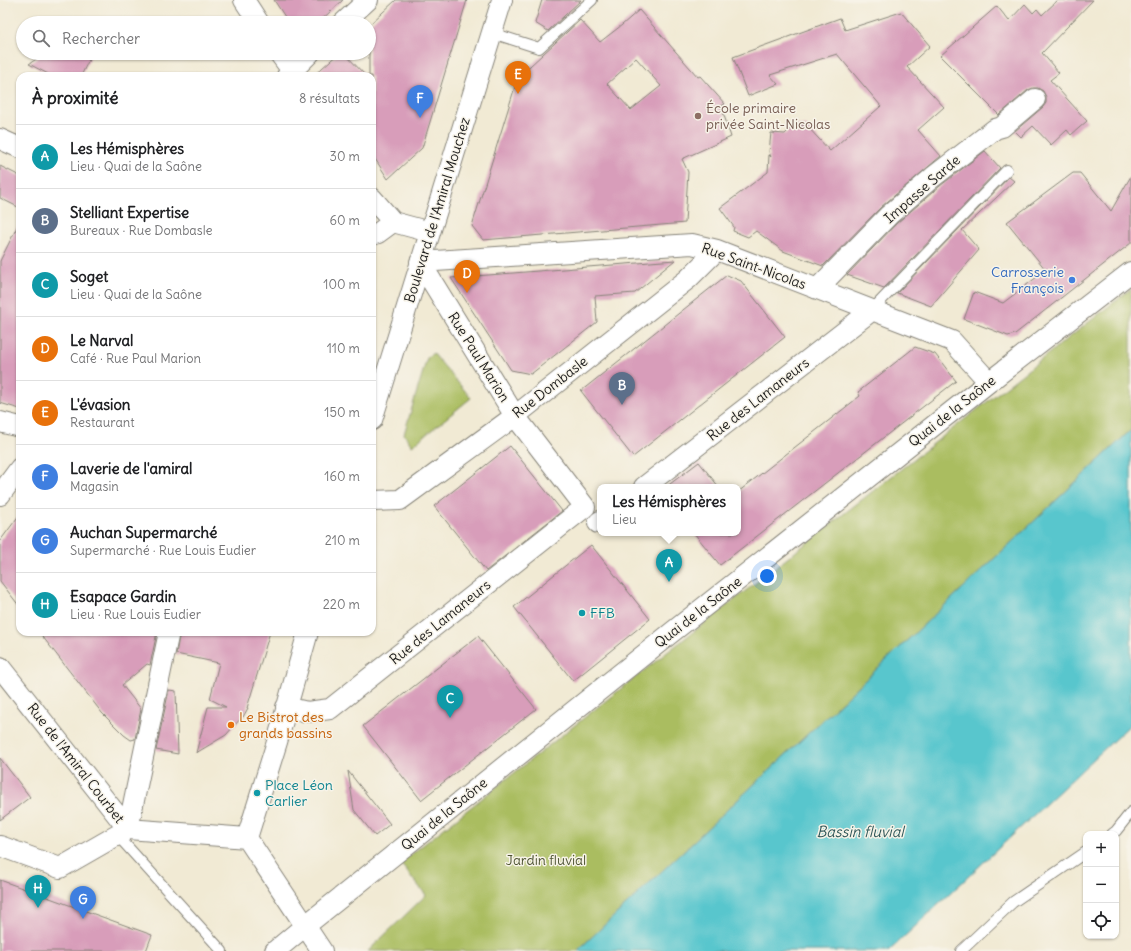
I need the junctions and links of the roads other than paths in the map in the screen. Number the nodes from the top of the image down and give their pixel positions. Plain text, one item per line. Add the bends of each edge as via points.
1 (244, 0) edge
2 (368, 0) edge
3 (502, 0) edge
4 (592, 0) edge
5 (254, 16) edge
6 (351, 16) edge
7 (492, 33) junction
8 (283, 60) edge
9 (304, 60) edge
10 (291, 72) edge
11 (294, 72) edge
12 (1035, 100) dead end
13 (0, 139) edge
14 (16, 146) edge
15 (1007, 170) dead end
16 (376, 204) edge
17 (393, 222) junction
18 (430, 232) junction
19 (376, 234) edge
20 (717, 250) junction
21 (420, 262) junction
22 (1131, 272) edge
23 (817, 289) junction
24 (871, 311) junction
25 (989, 382) junction
26 (376, 407) edge
27 (515, 416) junction
28 (0, 422) edge
29 (16, 426) edge
30 (16, 473) edge
31 (648, 484) edge
32 (0, 495) edge
33 (376, 501) edge
34 (585, 507) joint
35 (168, 636) edge
36 (307, 636) edge
37 (0, 667) edge
38 (286, 706) junction
39 (1131, 812) edge
40 (1116, 831) edge
41 (122, 832) junction
42 (247, 838) junction
43 (0, 846) edge
44 (1083, 854) edge
45 (305, 926) junction
46 (222, 951) edge
47 (275, 951) edge
48 (322, 951) edge
49 (961, 951) edge

1 - 5 street
2 - 6 street
3 - 7 street, Boulevard de l'Amiral Mouchez
4 - 7 lane via 539,48
7 - 18 street, Boulevard de l'Amiral Mouchez
8 - 10 street
9 - 11 street
12 - 23 street, Impasse Sarde via 933,177
13 - 14 street
15 - 24 lane
16 - 17 street
17 - 18 street
17 - 19 street
18 - 21 street, Boulevard de l'Amiral Mouchez
20 - 21 street, Rue Saint-Nicolas via 692,244
20 - 23 street, Rue Saint-Nicolas
20 - 27 street, Rue Dombasle via 688,279
21 - 26 street, Boulevard de l'Amiral Mouchez
21 - 27 street, Rue Paul Marion
22 - 25 street, Quai de la Saône
23 - 24 street, Rue Saint-Nicolas
24 - 25 street, Rue Saint-Nicolas via 952,341
24 - 31 street, Rue des Lamaneurs
25 - 45 street, Quai de la Saône via 670,633
27 - 33 street, Rue Dombasle via 400,500
27 - 34 street, Rue Paul Marion
28 - 29 street
30 - 32 street
34 - 38 street, Rue des Lamaneurs via 330,709 307,712
35 - 41 street
36 - 38 street
37 - 41 street, Rue de l'Amiral Courbet
38 - 42 street
39 - 40 lane
41 - 42 street, Rue de l'Amiral Courbet
41 - 43 street via 60,868
41 - 46 lane
42 - 45 street
44 - 49 lane via 1014,902
45 - 47 street, Quai de la Saône
45 - 48 street

